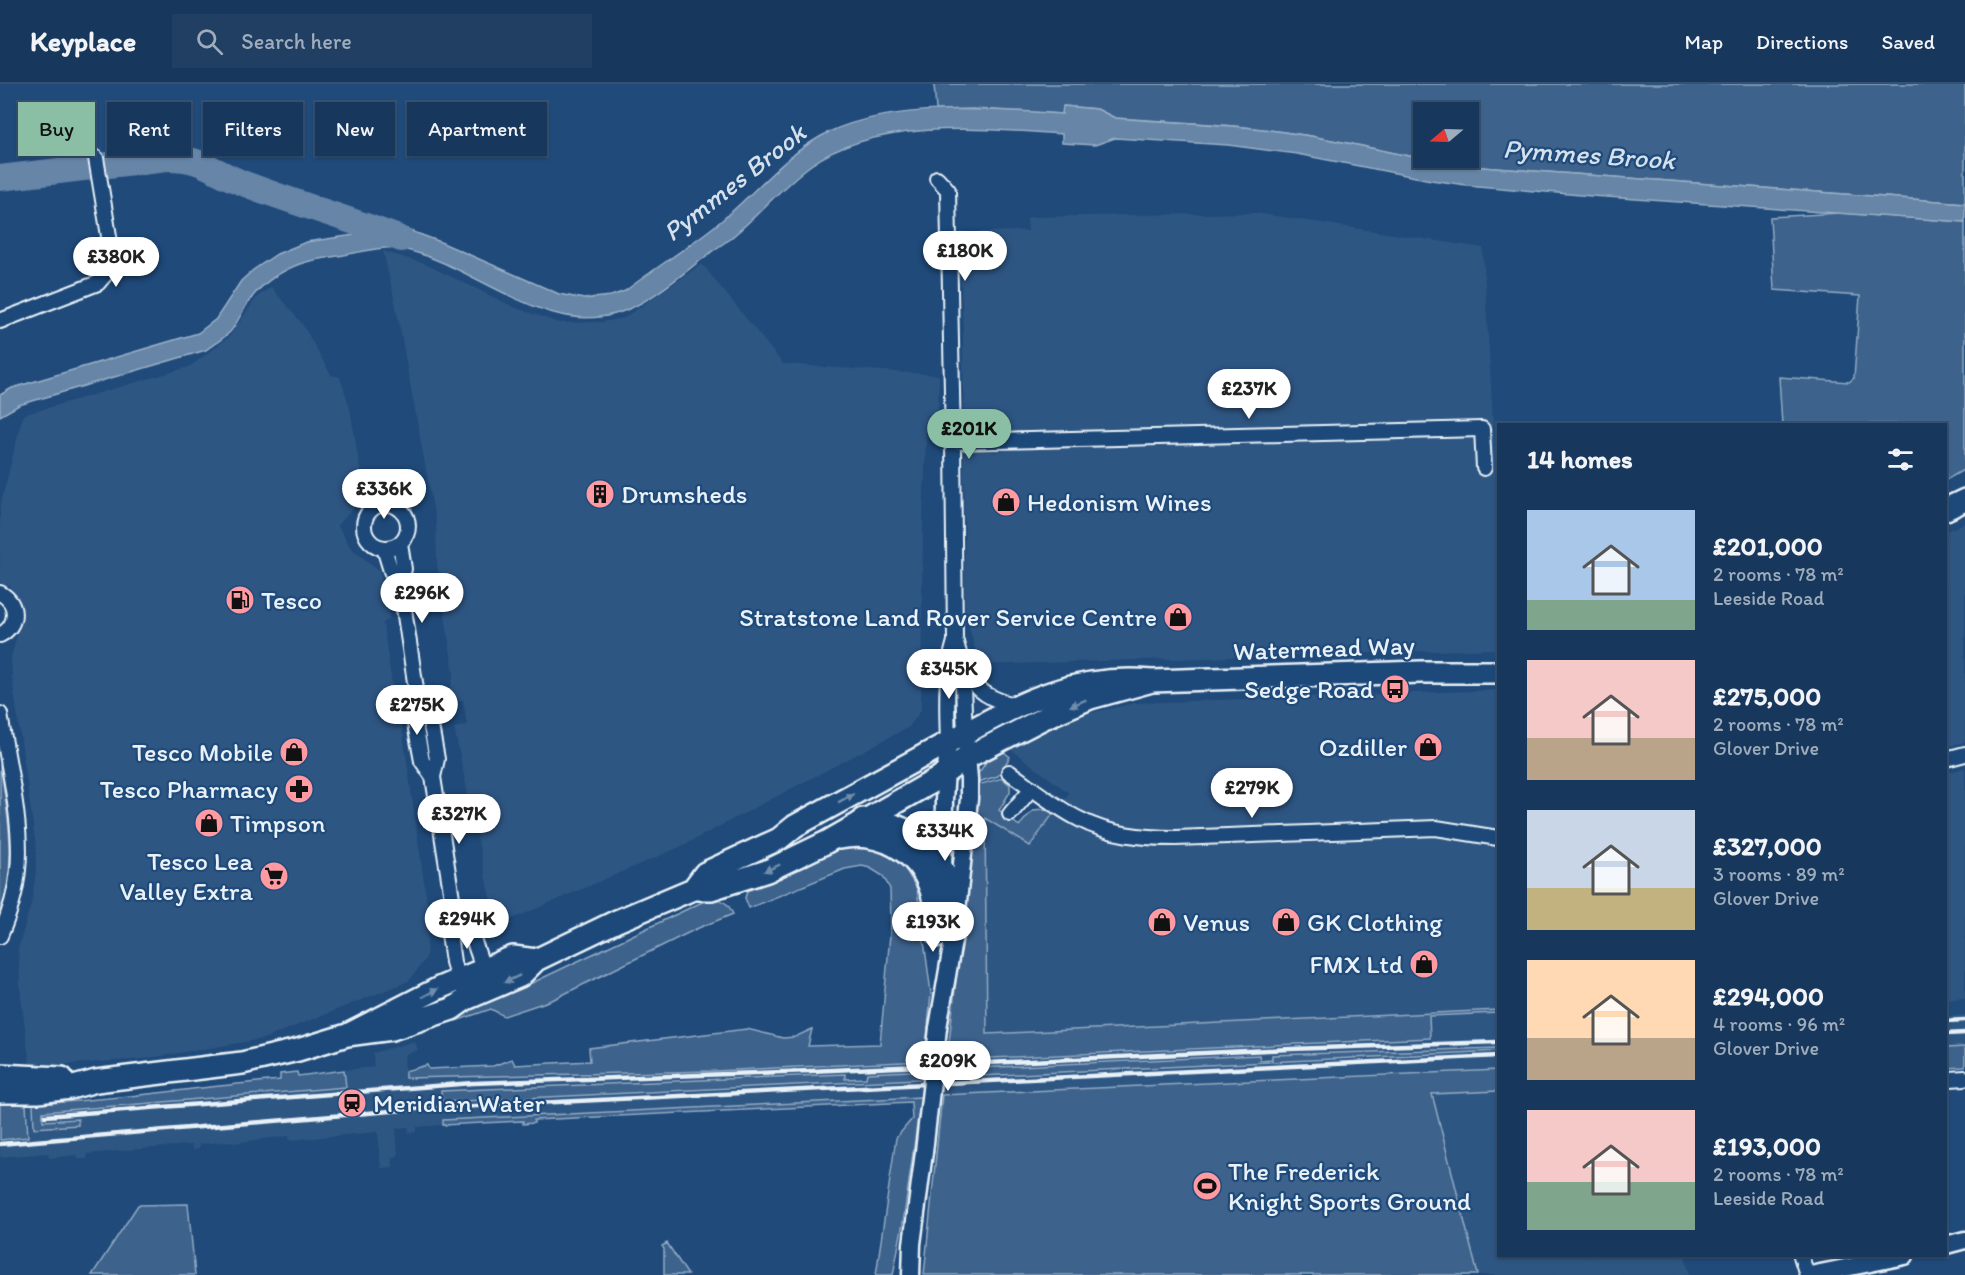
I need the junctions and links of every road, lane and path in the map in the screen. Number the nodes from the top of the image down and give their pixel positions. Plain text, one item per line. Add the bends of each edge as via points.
1 (96, 159) dead end
2 (937, 178) dead end
3 (0, 321) edge
4 (953, 442) junction
5 (1484, 468) dead end
6 (1965, 500) edge
7 (1947, 509) edge
8 (400, 543) junction
9 (384, 548) junction
10 (400, 582) junction
11 (0, 593) edge
12 (0, 635) edge
13 (955, 639) junction
14 (962, 664) junction
15 (1497, 672) edge
16 (1152, 681) junction
17 (1018, 705) junction
18 (0, 714) edge
19 (963, 734) junction
20 (1965, 754) edge
21 (966, 758) junction
22 (1947, 759) edge
23 (1009, 772) dead end
24 (946, 773) junction
25 (1032, 788) junction
26 (1010, 814) dead end
27 (869, 819) junction
28 (1497, 838) edge
29 (778, 839) junction
30 (825, 843) junction
31 (944, 870) junction
32 (693, 889) junction
33 (455, 917) junction
34 (947, 933) junction
35 (0, 936) edge
36 (536, 960) junction
37 (484, 968) junction
38 (469, 990) junction
39 (0, 1075) edge
40 (1965, 1078) edge
41 (1950, 1079) dead end
42 (96, 1081) junction
43 (0, 1092) edge
44 (1965, 1240) edge
45 (1947, 1245) edge
46 (1802, 1257) edge
47 (1900, 1257) edge
48 (911, 1275) edge
49 (1808, 1275) edge

1 - 3 street via 113,260 110,270 98,283
2 - 4 street via 948,190
4 - 5 street via 1482,429
4 - 13 street
6 - 7 main road
8 - 9 street
8 - 9 street via 407,532 407,519 399,508 380,504 368,511 363,525 369,540
8 - 10 street via 405,569
9 - 10 street via 391,572
10 - 33 street via 417,693 413,713 422,761 433,777
11 - 12 street via 9,599 14,612 11,626
13 - 14 street
13 - 19 street via 947,686
14 - 17 street via 985,695
14 - 19 street
15 - 16 main road, Watermead Way
16 - 17 main road, Watermead Way via 1079,684
16 -> 21 main road, Watermead Way via 1068,707
17 - 19 main road, Watermead Way
18 - 35 street via 17,825 19,868 11,908
19 - 21 main road
19 - 21 main road
19 - 24 street
29 -> 19 main road, Watermead Way
20 - 22 street
21 - 24 main road, Watermead Way
21 - 31 street via 958,779
21 - 34 street via 970,789
23 - 25 street
24 - 27 main road, Watermead Way
24 - 31 street
25 - 26 street
25 - 28 street via 1080,820 1120,834 1149,838 1436,828
27 - 29 main road via 838,821
27 - 30 main road, Watermead Way
27 - 31 main road via 909,833 929,849
29 - 32 main road via 705,873
30 -> 32 main road via 731,884
30 - 34 main road via 864,836 891,843 908,855 931,889
31 - 34 main road via 954,899
32 - 36 main road
33 - 37 street via 469,927
33 - 38 street via 449,934
34 - 48 street, bridge
36 - 37 main road via 513,957
36 -> 38 main road via 520,976
37 - 38 main road
38 - 42 main road via 439,988 347,1035 298,1050 242,1062
39 - 42 main road
40 - 41 street
42 - 43 main road via 38,1092
44 - 45 street
46 - 49 street
47 - 49 street

